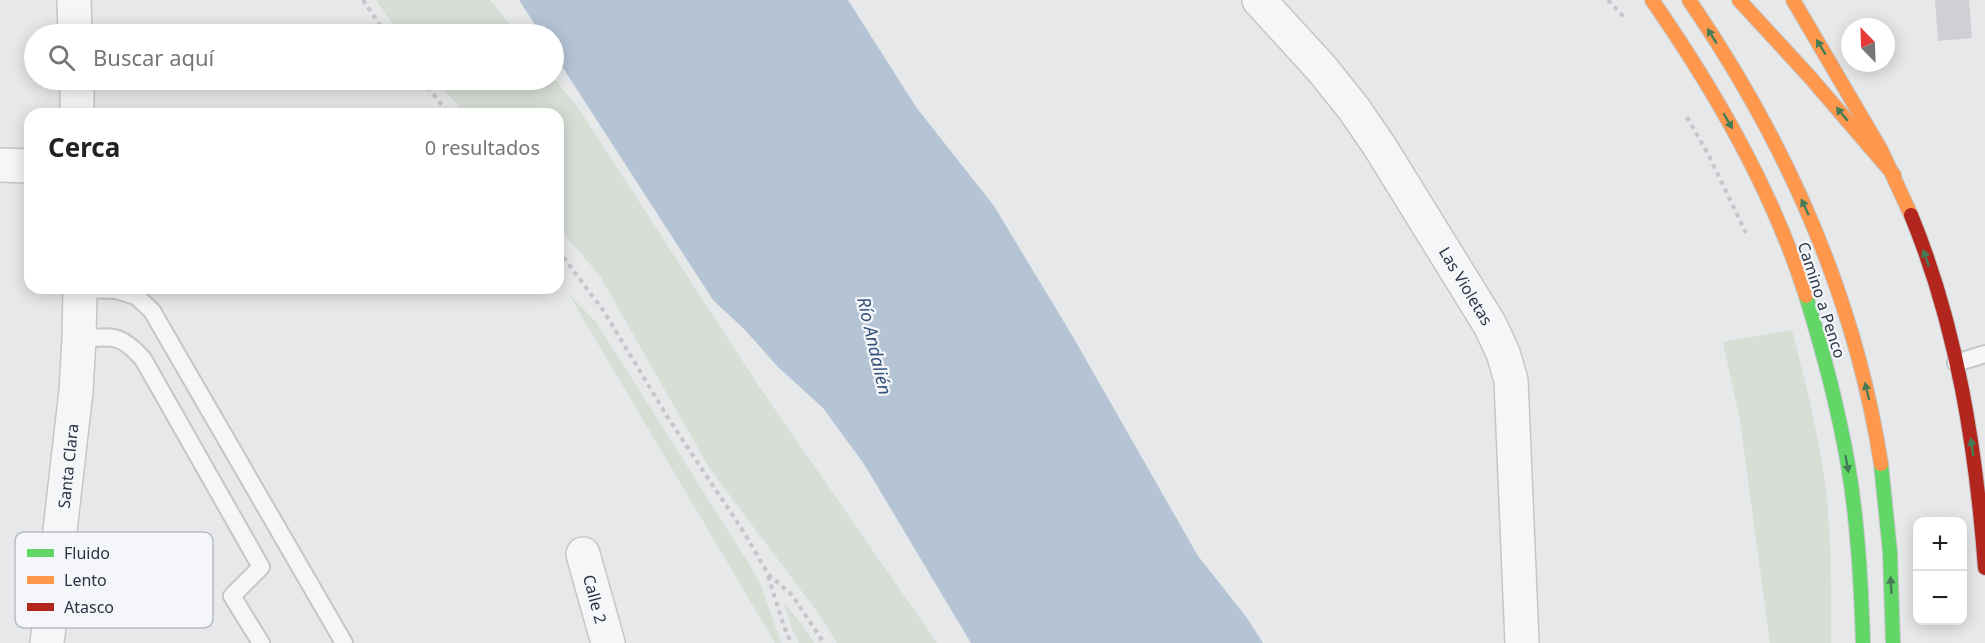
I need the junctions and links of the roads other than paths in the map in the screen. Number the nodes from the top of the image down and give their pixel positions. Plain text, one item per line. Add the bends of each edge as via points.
1 (74, 0) edge
2 (1259, 0) edge
3 (1652, 0) edge
4 (1689, 0) edge
5 (1739, 0) edge
6 (1793, 0) edge
7 (75, 24) edge
8 (77, 90) edge
9 (77, 108) edge
10 (0, 165) edge
11 (24, 166) edge
12 (1894, 175) junction
13 (80, 294) edge
14 (129, 294) edge
15 (80, 339) junction
16 (1985, 354) edge
17 (1956, 363) junction
18 (61, 532) edge
19 (583, 554) dead end
20 (1985, 568) edge
21 (49, 628) edge
22 (1523, 638) edge
23 (47, 643) edge
24 (261, 643) edge
25 (344, 643) edge
26 (608, 643) edge
27 (1863, 643) edge
28 (1893, 643) edge

1 - 7 street
2 - 22 street, Las Violetas via 1322,69 1374,138 1503,352 1511,380
3 -> 27 main road, Camino a Penco via 1700,73 1748,158 1809,305 1827,367 1852,492
28 -> 4 main road, Camino a Penco via 1881,461 1870,401 1837,285 1790,174 1729,62
12 -> 5 main road
12 -> 6 main road
8 - 9 street
10 - 11 street
17 -> 12 main road via 1927,259
13 - 15 street, Santa Clara
14 - 25 lane via 152,311
15 - 18 street, Santa Clara
15 - 24 lane via 116,337 130,344 143,358 261,567 232,596
16 - 17 lane
20 -> 17 main road via 1972,443
19 - 26 street, Calle 2
21 - 23 street, Santa Clara

